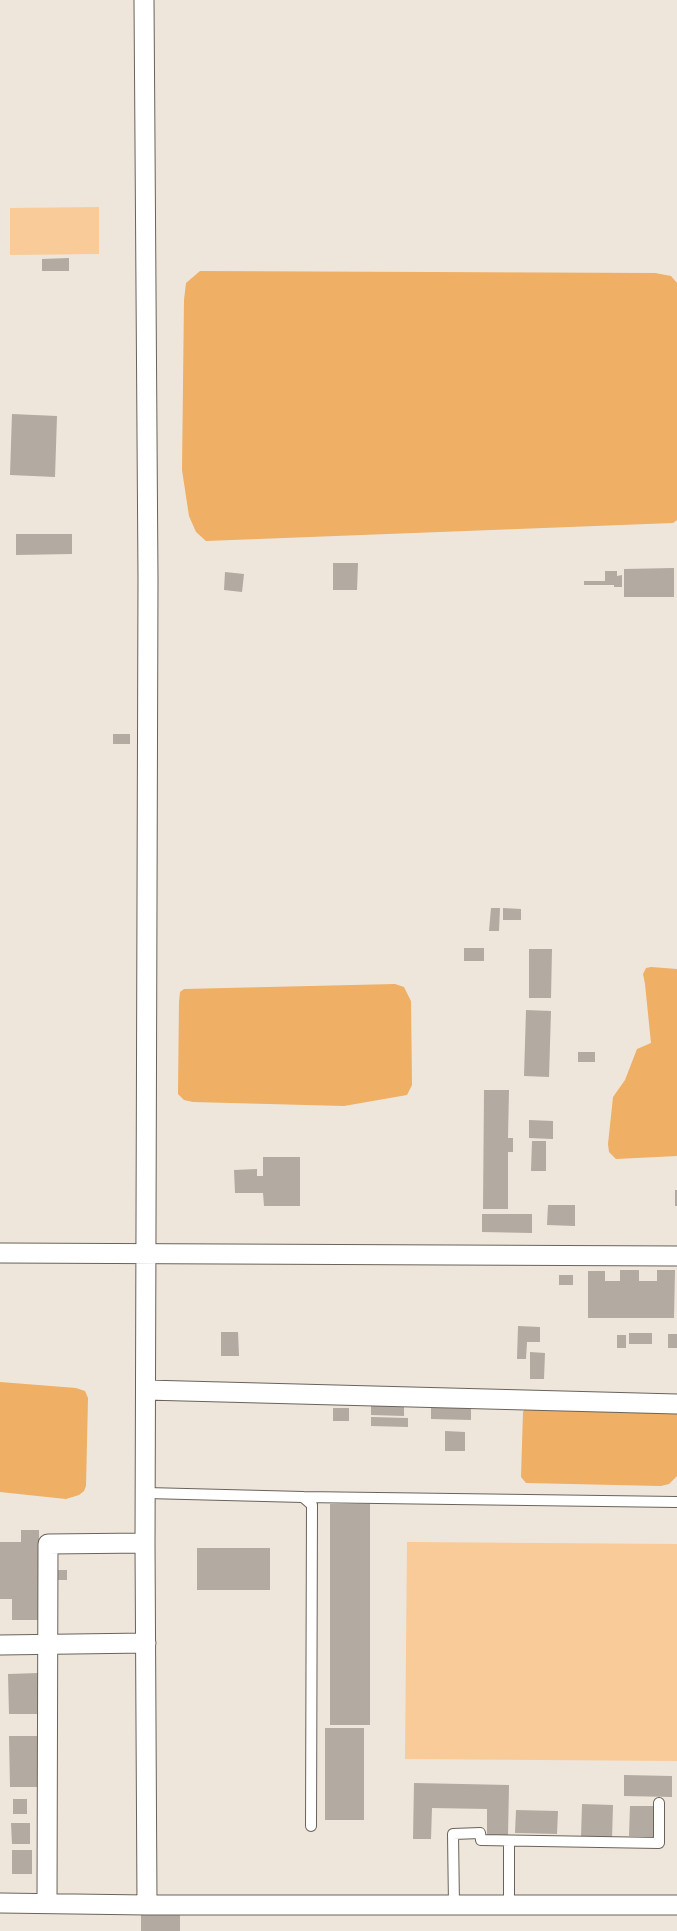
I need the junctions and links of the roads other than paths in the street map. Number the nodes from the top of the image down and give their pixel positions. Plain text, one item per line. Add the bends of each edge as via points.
1 (144, 0) edge
2 (0, 1253) edge
3 (146, 1254) junction
4 (677, 1256) edge
5 (146, 1390) junction
6 (677, 1404) edge
7 (147, 1493) junction
8 (302, 1497) junction
9 (677, 1502) edge
10 (145, 1543) junction
11 (146, 1643) junction
12 (48, 1644) junction
13 (0, 1645) edge
14 (660, 1803) dead end
15 (311, 1826) dead end
16 (509, 1841) junction
17 (0, 1903) edge
18 (47, 1903) junction
19 (147, 1905) junction
20 (454, 1905) junction
21 (509, 1905) junction
22 (677, 1905) edge

1 - 3 street via 148,570
2 - 3 street
3 - 4 street
3 - 5 street
5 - 6 street
5 - 7 street
7 - 8 lane
7 - 10 street
8 - 9 lane
8 - 15 lane via 312,1505 313,1512
10 - 11 street
10 - 12 street via 48,1544
11 - 12 street
11 - 19 street
12 - 13 street
12 - 18 street
14 - 16 lane via 659,1843
16 - 20 lane via 481,1840 480,1833 453,1834
16 - 21 lane
17 - 18 street
18 - 19 street
19 - 20 street
20 - 21 street
21 - 22 street

